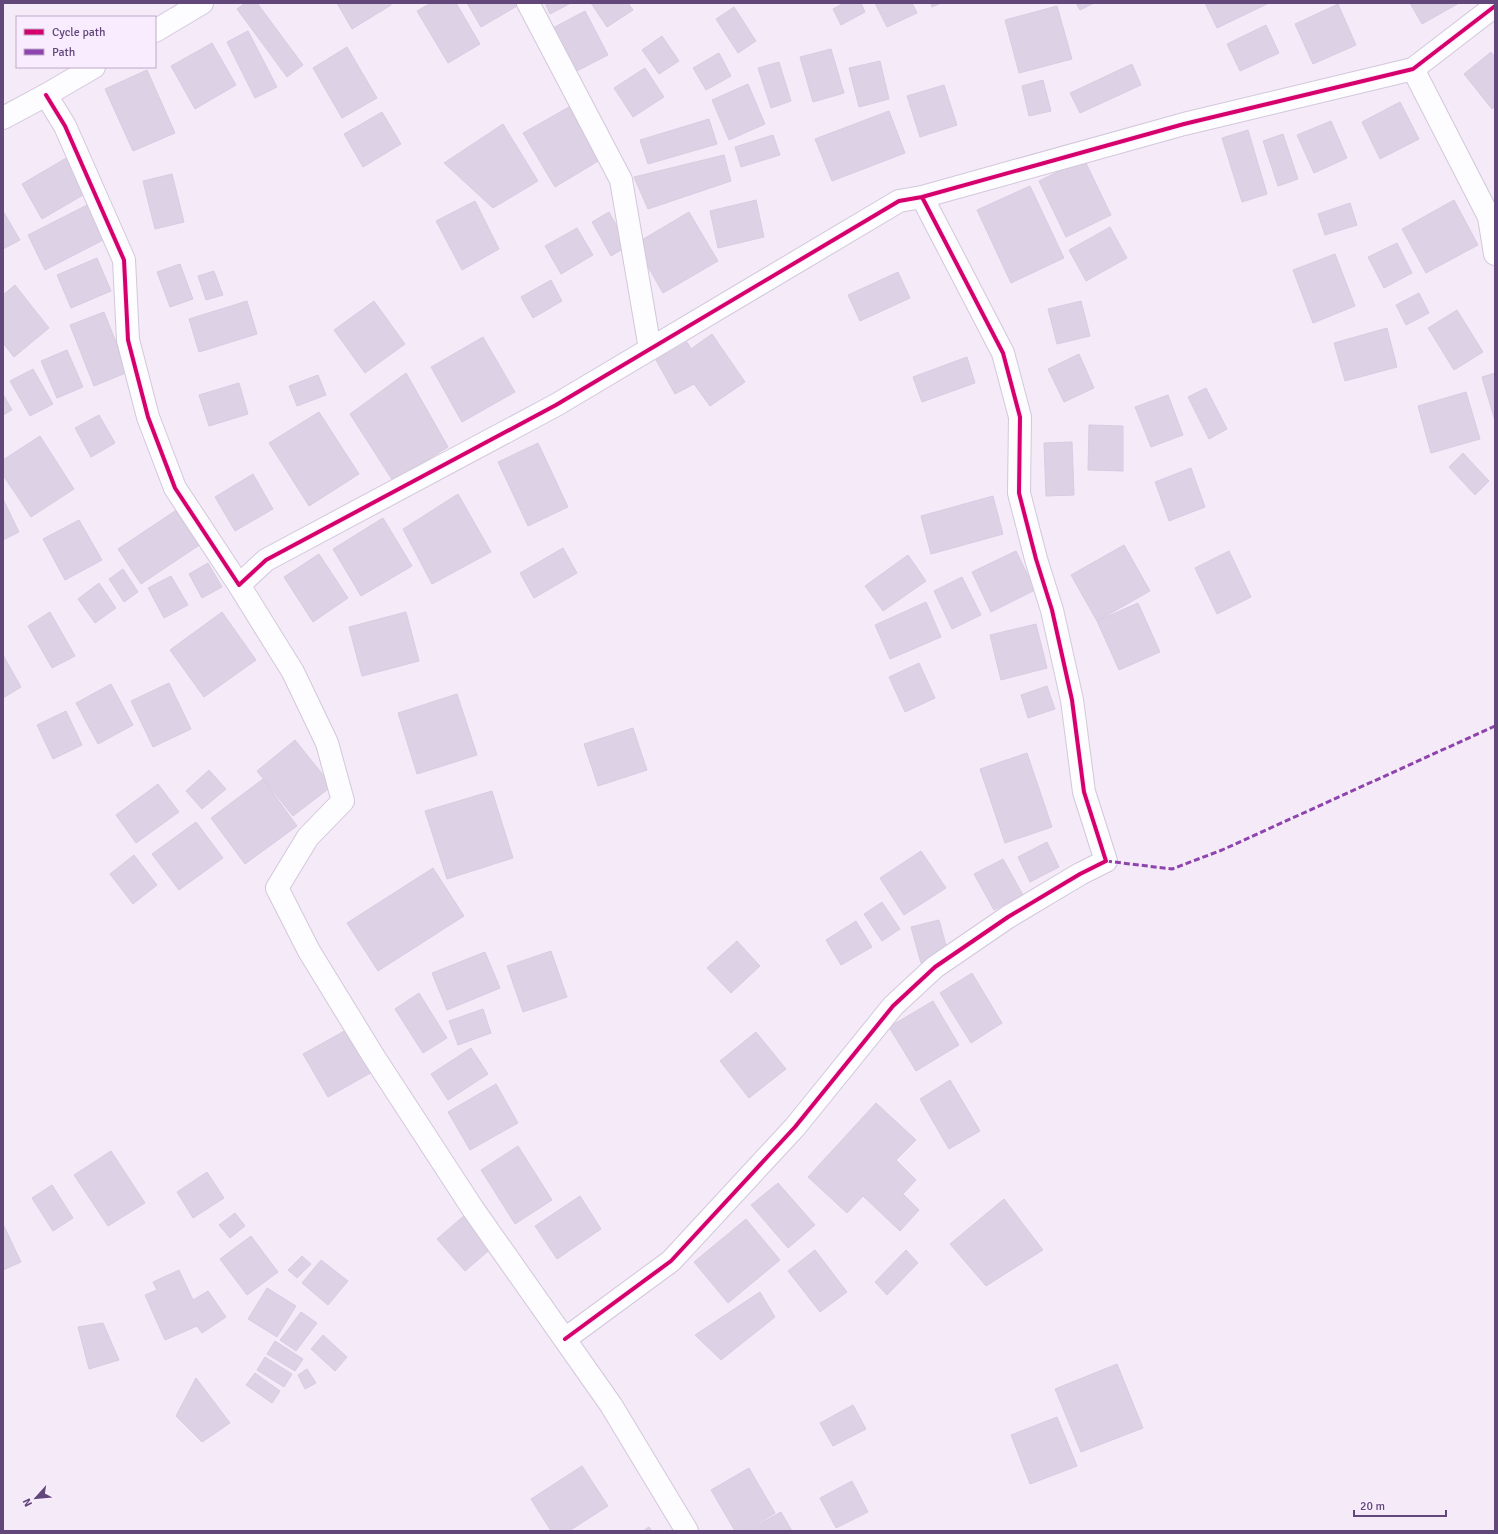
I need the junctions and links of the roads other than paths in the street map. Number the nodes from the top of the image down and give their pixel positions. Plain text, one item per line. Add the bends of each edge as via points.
1 (202, 3) edge
2 (528, 3) edge
3 (1495, 6) edge
4 (156, 30) edge
5 (92, 68) edge
6 (1413, 69) junction
7 (46, 96) junction
8 (3, 118) edge
9 (922, 197) junction
10 (1495, 254) edge
11 (650, 349) junction
12 (239, 586) junction
13 (565, 1339) junction
14 (687, 1531) edge

1 - 4 street
2 - 11 street via 621,180
3 - 6 street
5 - 7 street
6 - 9 street via 1184,124
6 - 10 street via 1490,217
7 - 8 street
7 - 12 street via 65,126 124,260 128,340 148,417 175,488
9 - 11 street via 899,201
9 - 13 street via 1003,354 1020,417 1018,493 1052,610 1072,700 1084,792 1106,861 1008,917 935,967 894,1006 795,1127 671,1261
11 - 12 street via 556,406 266,560
12 - 13 street via 296,679 327,743 343,801 308,837 277,888 309,952 374,1057 473,1210
13 - 14 street via 611,1405

